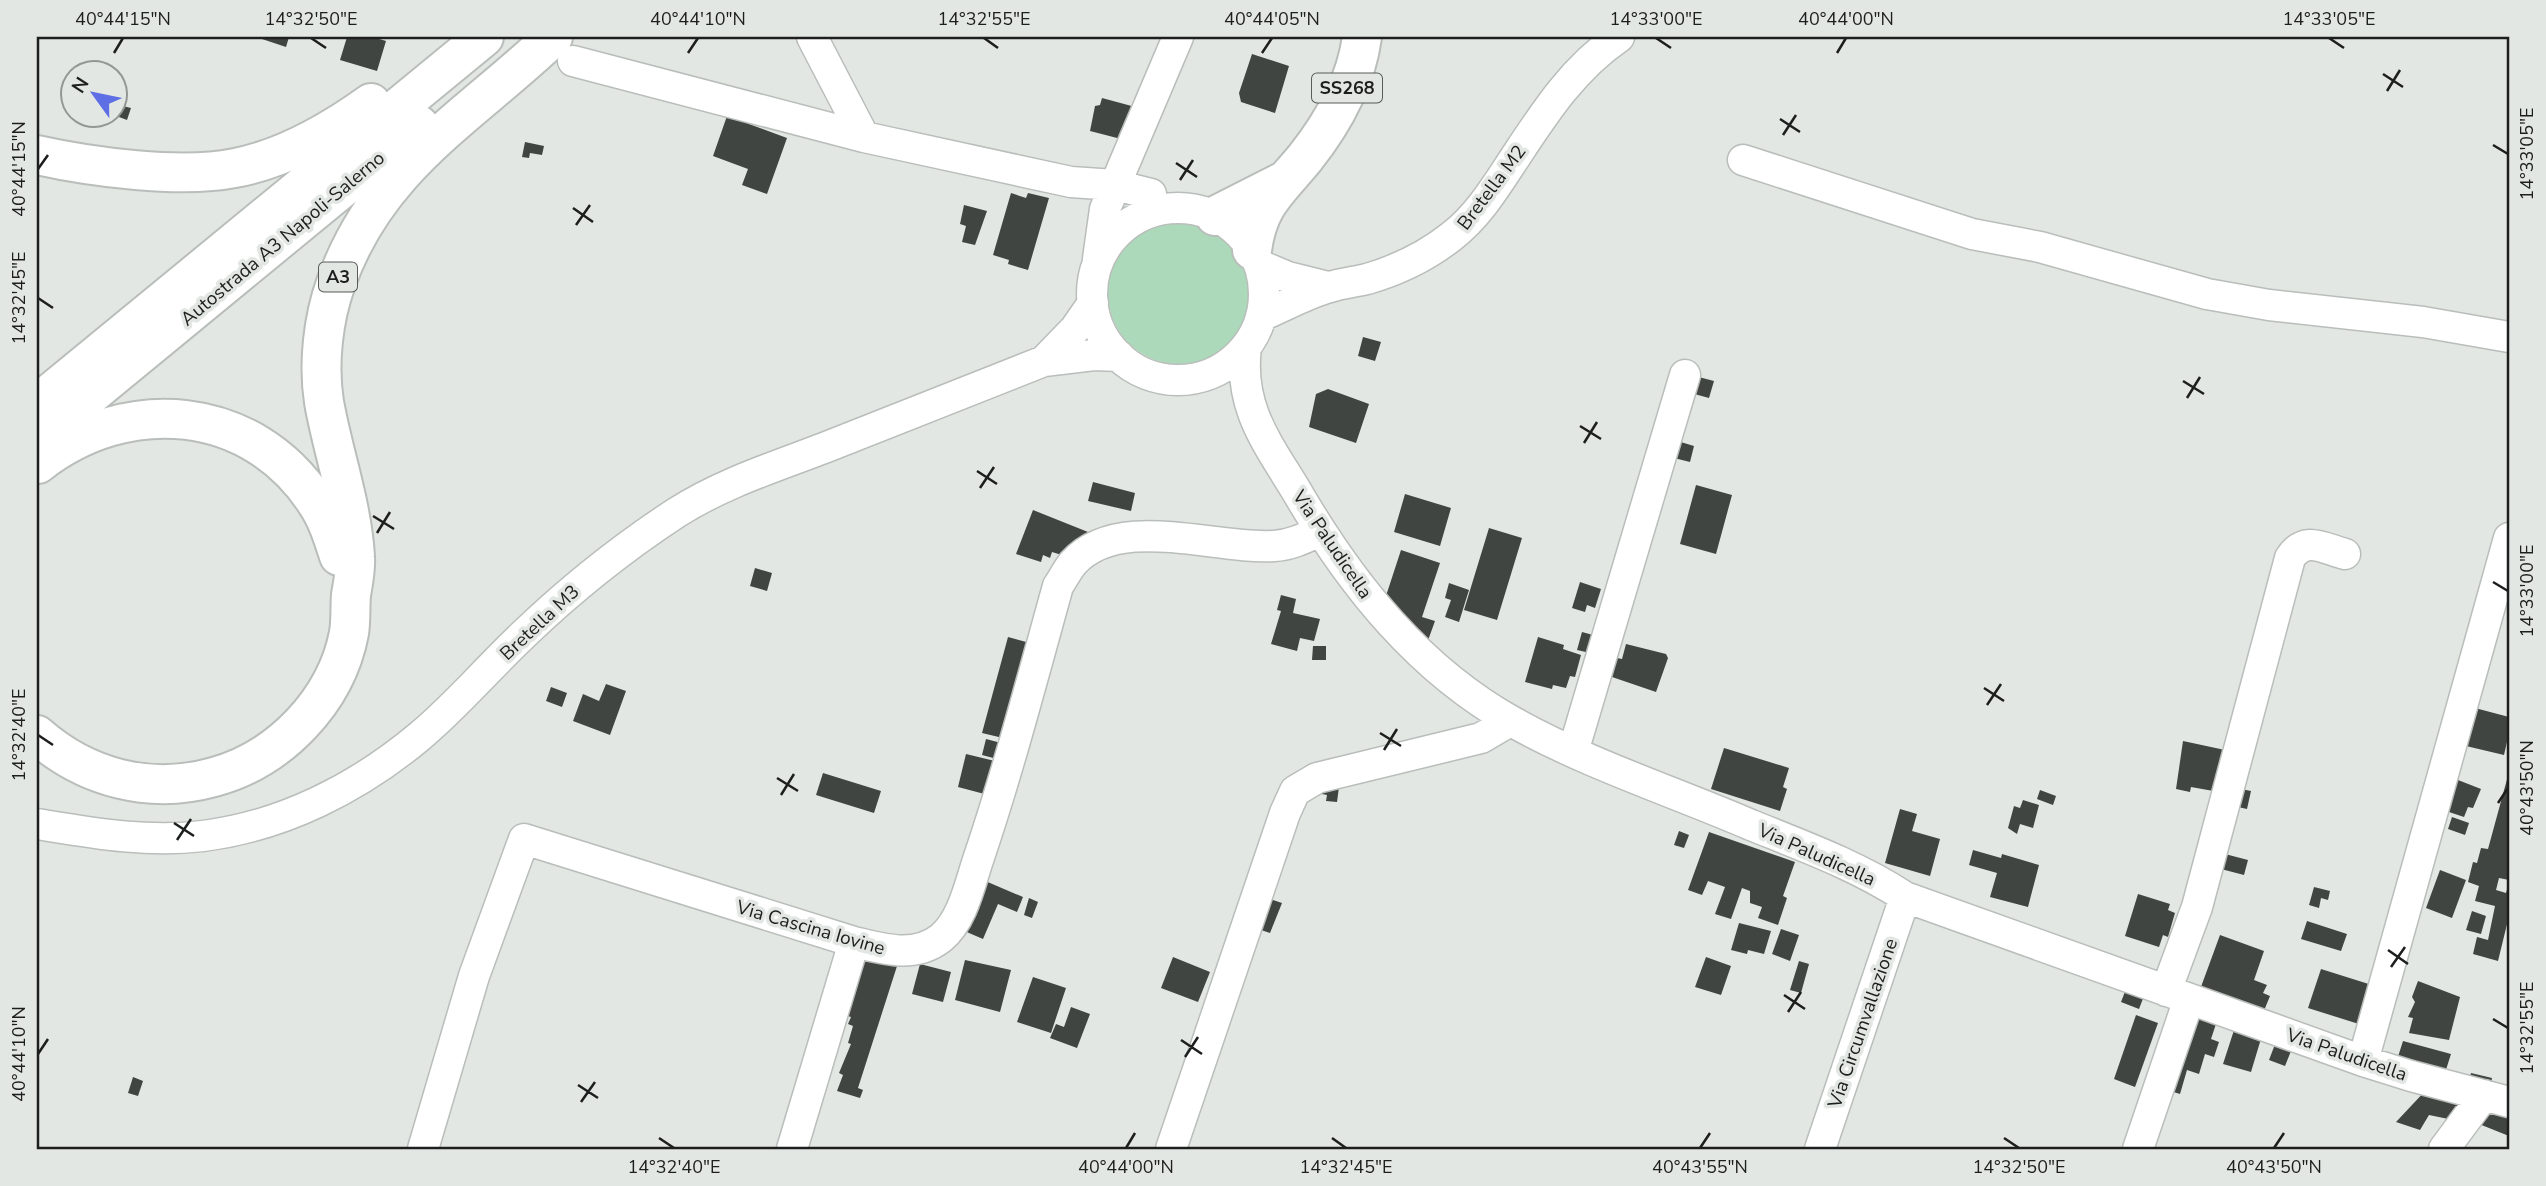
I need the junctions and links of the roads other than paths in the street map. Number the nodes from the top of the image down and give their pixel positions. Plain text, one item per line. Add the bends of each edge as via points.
1 (454, 37) edge
2 (484, 37) edge
3 (526, 37) edge
4 (812, 37) edge
5 (1178, 37) edge
6 (1362, 37) edge
7 (1619, 37) edge
8 (563, 49) edge
9 (1143, 122) junction
10 (864, 136) junction
11 (37, 155) edge
12 (1743, 160) dead end
13 (1284, 181) junction
14 (1071, 182) junction
15 (1115, 185) junction
16 (1163, 201) junction
17 (1215, 216) junction
18 (1100, 233) junction
19 (1256, 258) junction
20 (1098, 263) junction
21 (1328, 287) junction
22 (1093, 303) junction
23 (1261, 316) junction
24 (2509, 337) edge
25 (1246, 347) junction
26 (1119, 356) junction
27 (1044, 361) junction
28 (1685, 375) dead end
29 (1195, 377) junction
30 (37, 404) edge
31 (1253, 419) junction
32 (37, 439) edge
33 (37, 465) edge
34 (1320, 531) junction
35 (2509, 538) edge
36 (2345, 554) dead end
37 (351, 598) junction
38 (1510, 720) junction
39 (37, 735) edge
40 (1573, 752) junction
41 (37, 824) edge
42 (1905, 897) junction
43 (855, 942) junction
44 (2177, 995) junction
45 (2363, 1061) junction
46 (2497, 1098) edge
47 (423, 1149) edge
48 (792, 1149) edge
49 (1171, 1149) edge
50 (1820, 1149) edge
51 (2138, 1149) edge
52 (2444, 1149) edge

1 - 11 highway via 362,110 317,137 238,168 169,172
2 - 30 highway, Autostrada A3 Napoli-Salerno
3 - 32 highway, Autostrada A3 Napoli-Salerno
4 - 10 street
5 - 9 street
6 - 13 highway, SS268 via 1341,104
7 - 21 street, Bretella M2 via 1563,87 1492,193 1454,235 1397,269
8 - 10 street
8 - 37 highway, A3 via 436,136 413,159 368,216 336,283 326,317 324,399 355,558
9 - 15 street
9 - 16 street via 1139,169 1143,183
10 - 14 street
12 - 24 street via 1972,234 2040,247 2207,294
13 - 17 highway, SS268
13 - 19 highway, SS268 via 1255,226
14 - 15 street
14 - 18 street via 1091,196
15 - 16 street
15 - 18 street
16 - 17 street
16 - 20 street via 1156,211 1121,230
17 - 19 street via 1242,236
18 - 20 street
19 - 21 street, Bretella M2 via 1288,277
19 - 23 street via 1264,282
20 - 22 street
21 - 23 street, Bretella M2
22 - 26 street via 1101,332
22 - 27 street, Bretella M3 via 1075,330
23 - 25 street
25 - 29 street via 1220,369
25 - 31 street, Via Paludicella via 1243,368
26 - 27 street, Bretella M3
26 - 29 street via 1153,376
27 - 41 street, Bretella M3 via 737,482 680,511 619,551 561,600 420,736 335,794 249,828 202,836 117,836
28 - 40 street
29 - 31 street, Via Paludicella via 1226,394
31 - 34 street, Via Paludicella
33 - 37 highway, A3 via 82,437 151,418 185,418 246,438 275,455 317,502 330,527
34 - 38 street, Via Paludicella via 1397,632 1448,677
34 - 43 street, Via Cascina Iovine via 1276,546 1126,536 1087,551 1072,564 1058,586 992,820 955,920 942,937 920,950 897,952
35 - 45 street
36 - 44 street via 2306,544 2290,558
37 - 39 highway, A3 via 349,634 334,677 315,708 267,755 230,773 192,783 152,785 117,779 84,768
38 - 40 street, Via Paludicella
38 - 49 street via 1481,738 1317,778 1295,791
40 - 42 street, Via Paludicella via 1831,858
42 - 44 street, Via Paludicella
42 - 50 street, Via Circumvallazione
43 - 47 street, Via Cascina Iovine via 524,839 474,976
43 - 48 street
44 - 45 street, Via Paludicella
44 - 51 street
45 - 46 street, Via Paludicella
46 - 52 street

